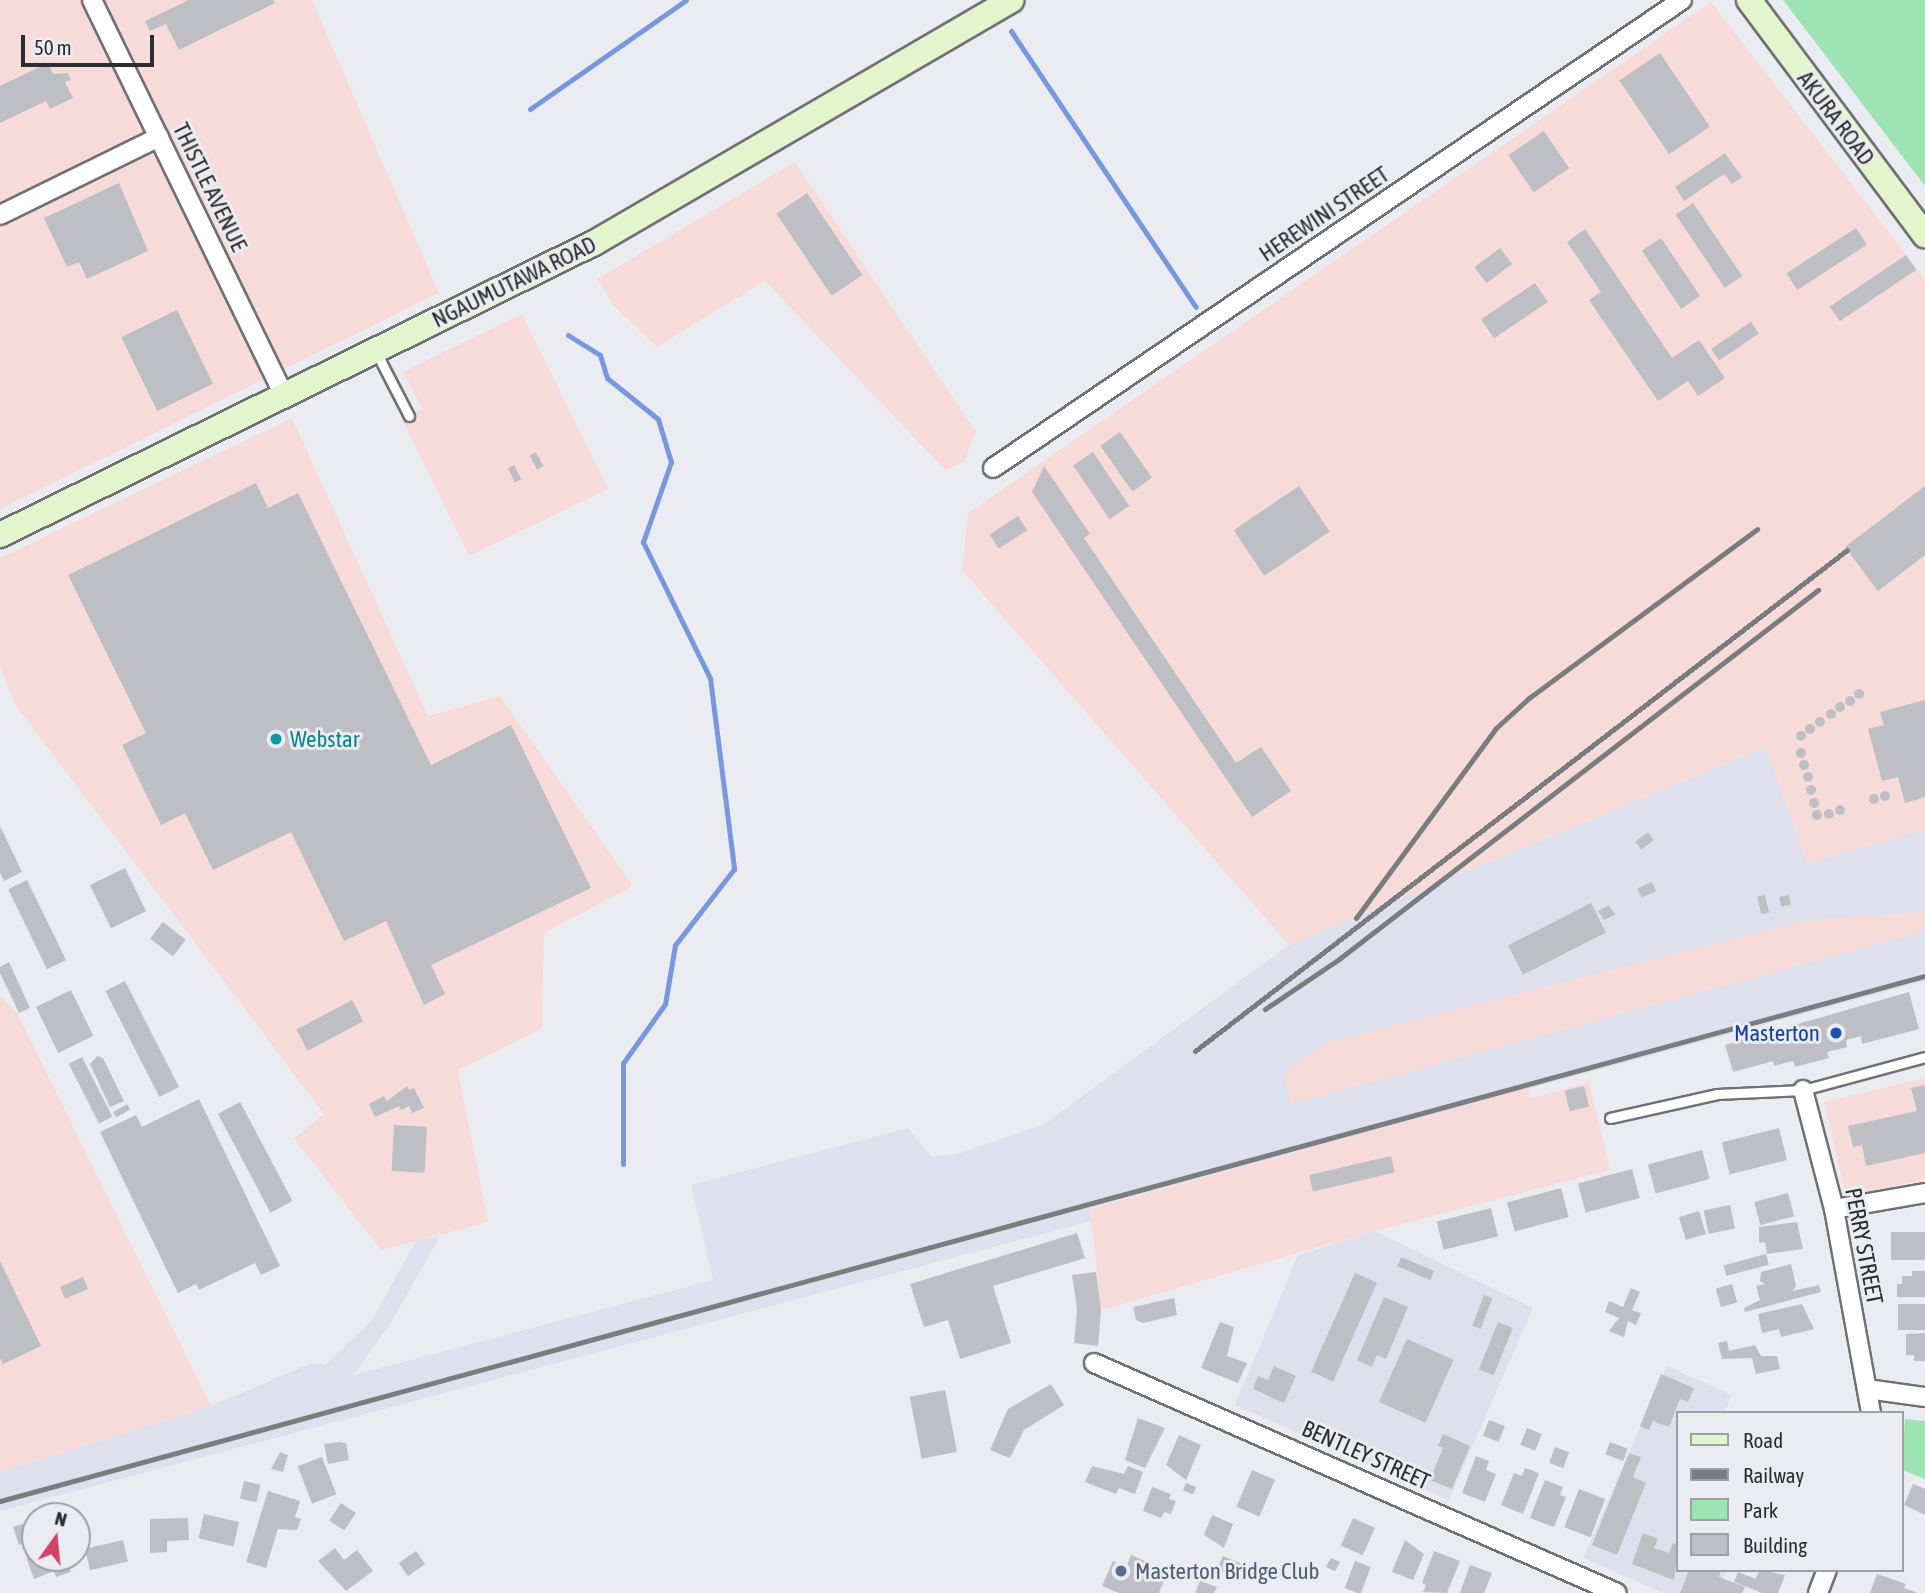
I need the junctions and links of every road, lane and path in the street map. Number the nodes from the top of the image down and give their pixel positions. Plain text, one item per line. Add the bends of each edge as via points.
1 (92, 0) edge
2 (1012, 0) edge
3 (1682, 0) edge
4 (1749, 0) edge
5 (159, 137) junction
6 (0, 215) edge
7 (1925, 235) edge
8 (376, 351) junction
9 (284, 396) junction
10 (409, 416) dead end
11 (993, 468) dead end
12 (0, 535) edge
13 (1925, 1058) edge
14 (1803, 1090) junction
15 (1609, 1118) dead end
16 (1925, 1194) edge
17 (1833, 1209) junction
18 (1094, 1363) dead end
19 (1867, 1389) junction
20 (1925, 1397) edge
21 (1871, 1411) edge
22 (1826, 1572) edge
23 (1617, 1593) edge
24 (1818, 1593) edge

1 - 5 street, THISTLE AVENUE
2 - 8 main road, NGAUMUTAWA ROAD via 652,211
3 - 11 street, HEREWINI STREET
4 - 7 main road, AKURA ROAD
5 - 6 street
5 - 9 street, THISTLE AVENUE
8 - 9 main road, NGAUMUTAWA ROAD
8 - 10 lane
9 - 12 main road, NGAUMUTAWA ROAD
13 - 14 lane
14 - 15 lane via 1717,1094
14 - 17 street, PERRY STREET
16 - 17 street
17 - 19 street, PERRY STREET
18 - 23 street, BENTLEY STREET
19 - 20 street
19 - 21 street, PERRY STREET
22 - 24 street

